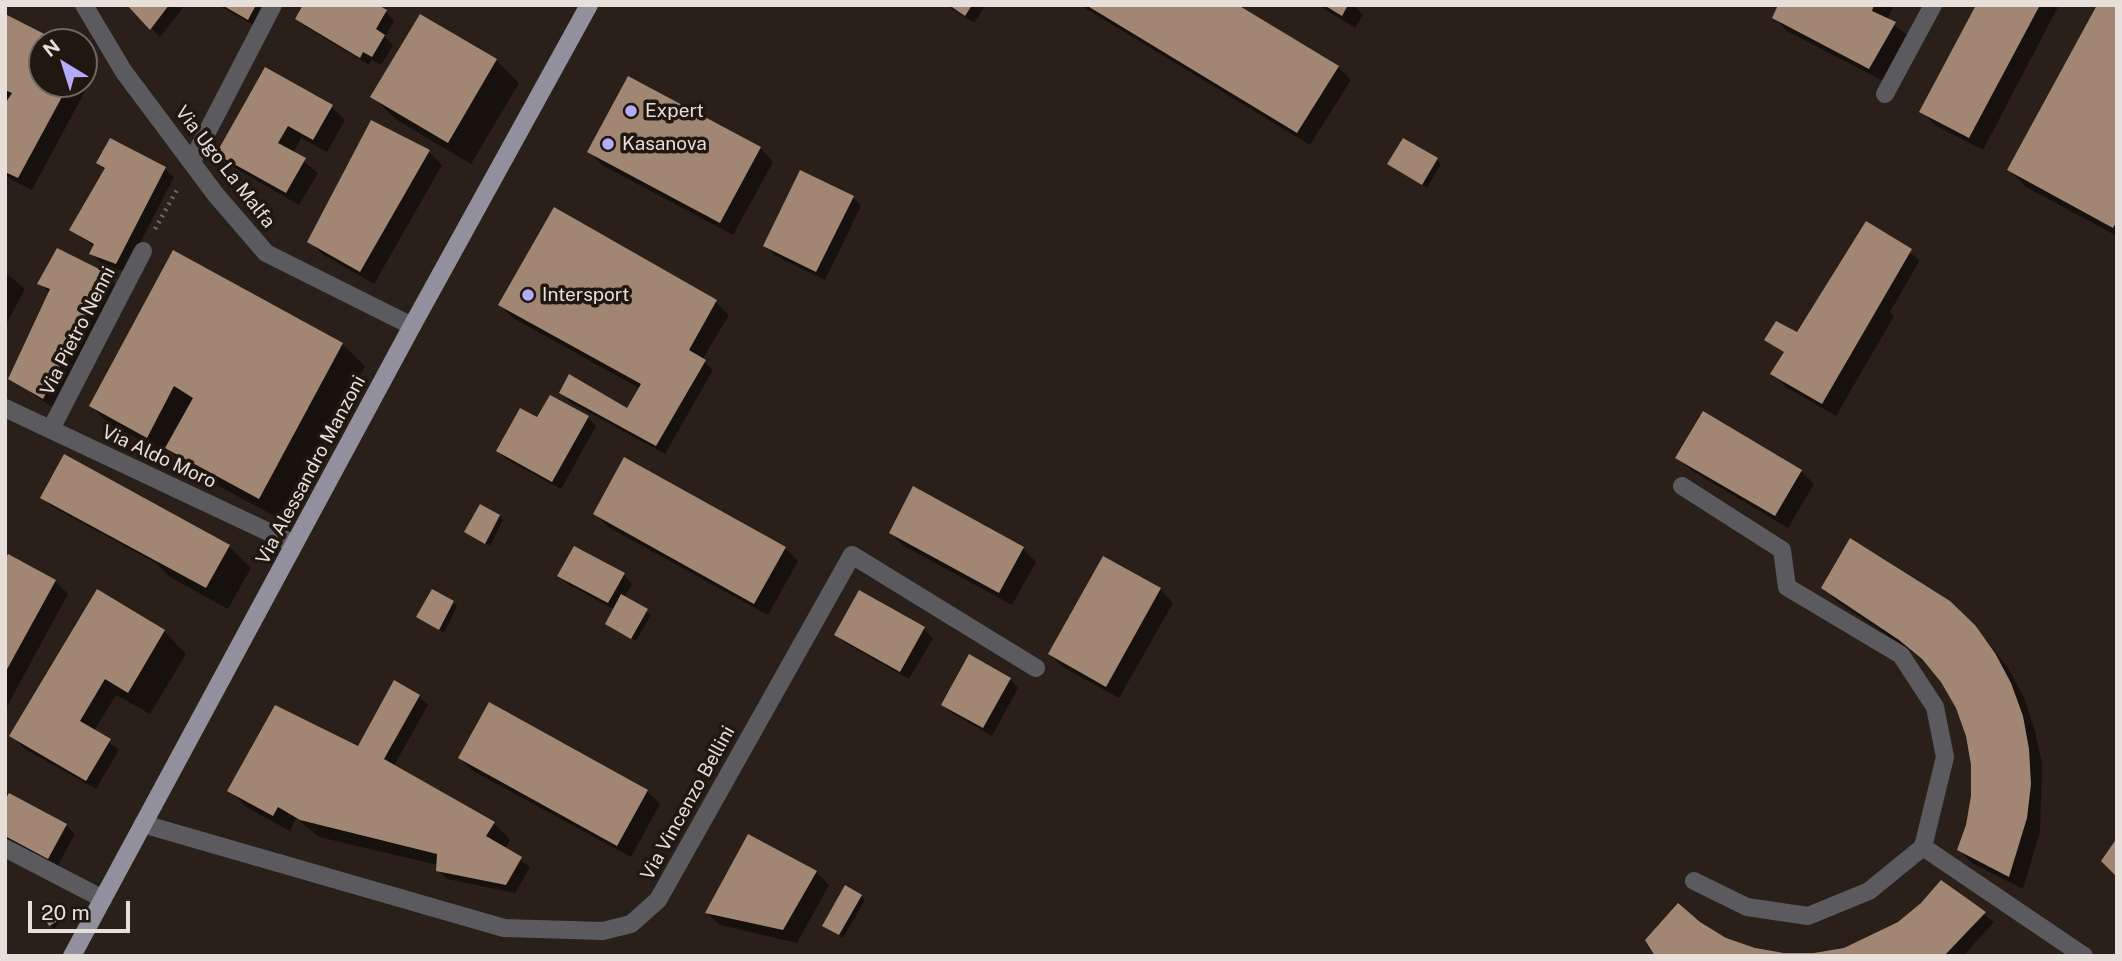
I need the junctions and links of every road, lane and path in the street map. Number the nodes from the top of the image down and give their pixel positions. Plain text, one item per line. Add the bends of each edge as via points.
1 (83, 5) edge
2 (273, 5) edge
3 (589, 5) edge
4 (1933, 5) edge
5 (1885, 94) dead end
6 (192, 161) junction
7 (143, 251) joint
8 (412, 326) junction
9 (5, 408) edge
10 (51, 429) junction
11 (1682, 486) dead end
12 (294, 544) junction
13 (1036, 667) dead end
14 (143, 824) junction
15 (1923, 847) junction
16 (5, 848) edge
17 (1693, 881) dead end
18 (103, 899) junction
19 (72, 956) edge
20 (2084, 956) edge

1 - 6 street, Via Ugo La Malfa via 124,72
2 - 6 street
3 - 8 main road, Via Alessandro Manzoni
4 - 5 street
6 - 7 path
6 - 8 street, Via Ugo La Malfa via 266,253
7 - 10 street, Via Pietro Nenni
8 - 12 main road, Via Alessandro Manzoni
9 - 10 street, Via Aldo Moro
10 - 12 street, Via Aldo Moro
11 - 15 street via 1782,550 1787,587 1900,655 1935,707 1945,757
12 - 14 main road, Via Alessandro Manzoni
13 - 14 street, Via Vincenzo Bellini via 852,555 658,900 631,924 603,931 504,928
14 - 18 main road, Via Alessandro Manzoni
15 - 17 street via 1869,891 1808,916 1747,907
15 - 20 street
16 - 18 street
18 - 19 main road, Via Alessandro Manzoni

